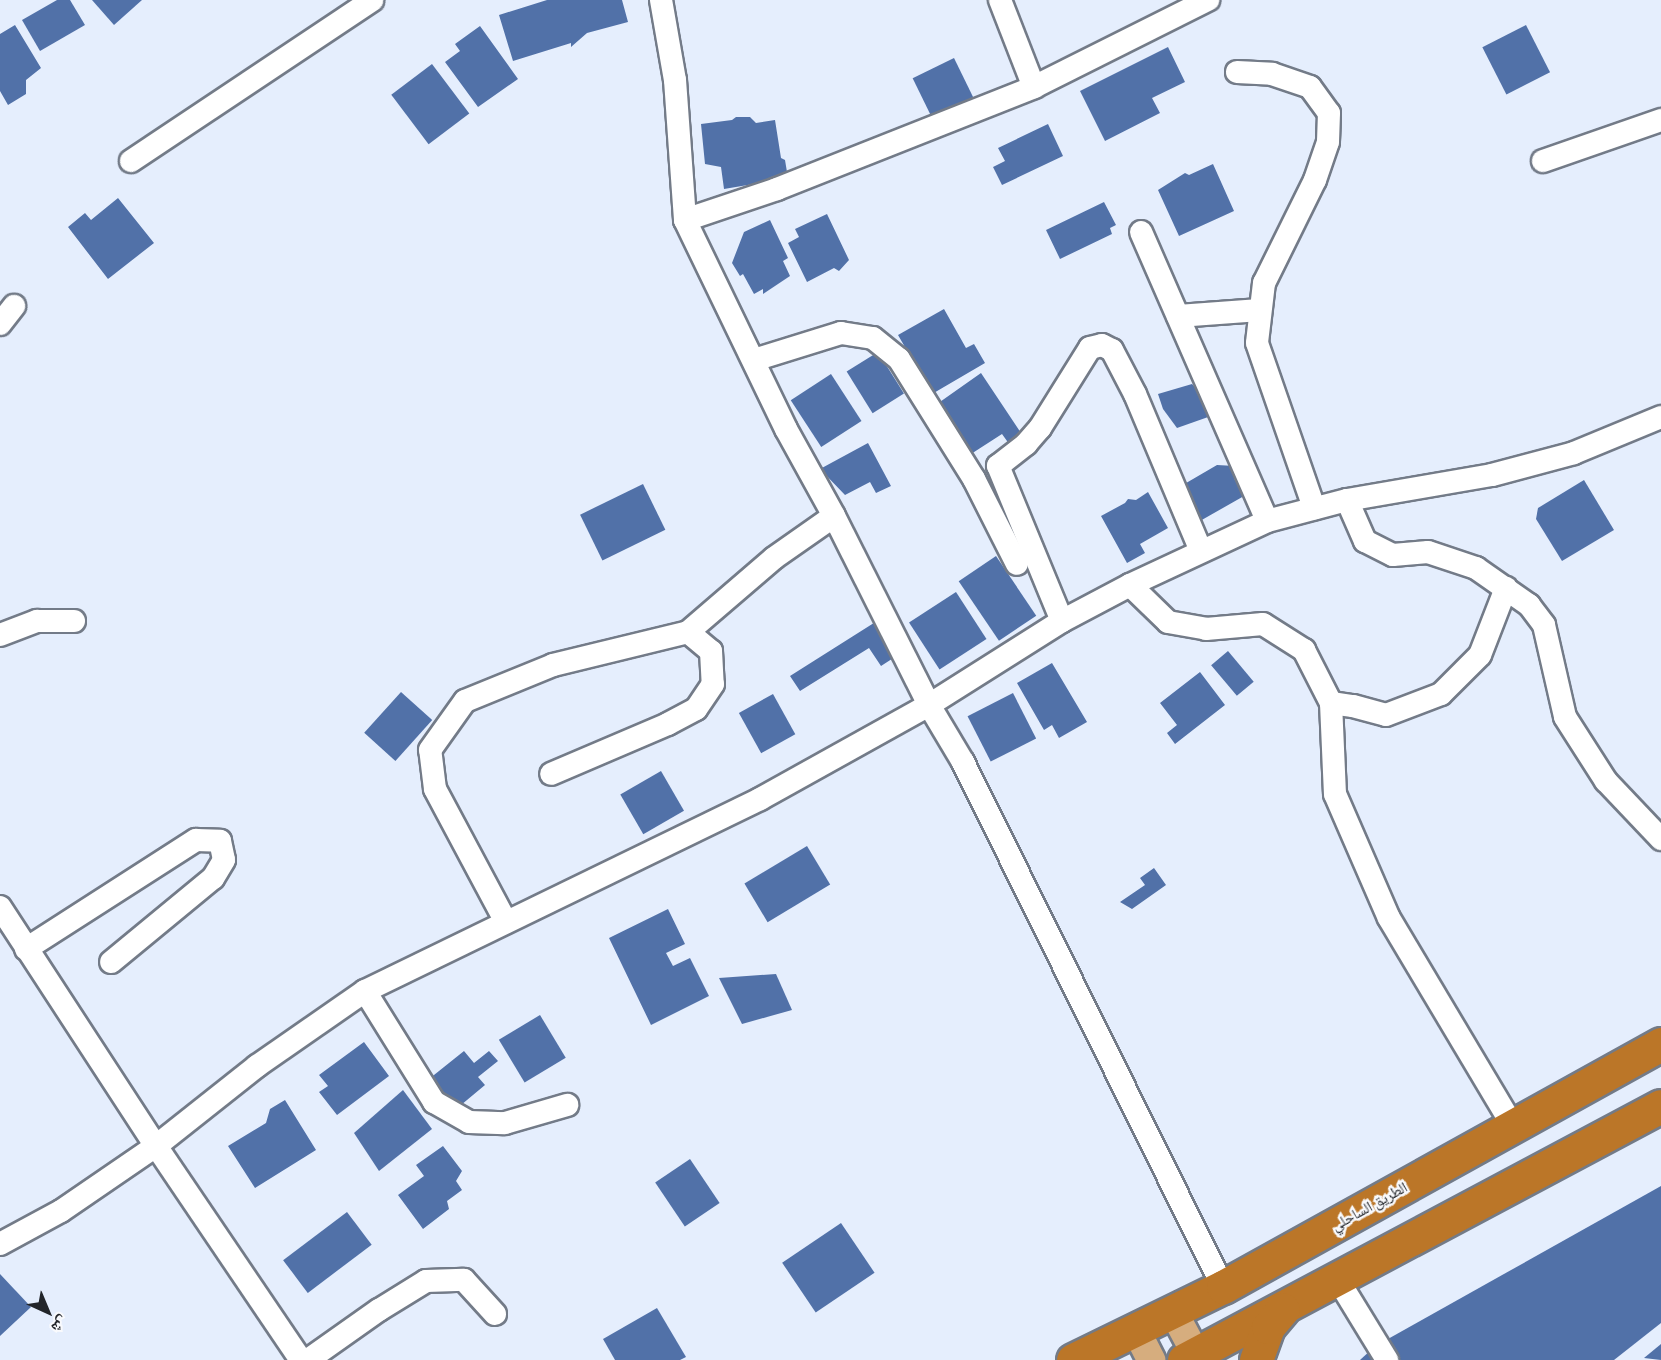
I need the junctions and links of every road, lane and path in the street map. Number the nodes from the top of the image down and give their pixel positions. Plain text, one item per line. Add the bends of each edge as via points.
1 (372, 0) edge
2 (661, 0) edge
3 (1000, 0) edge
4 (1208, 0) edge
5 (1237, 72) dead end
6 (1034, 87) junction
7 (1661, 120) edge
8 (131, 161) dead end
9 (1543, 161) dead end
10 (685, 220) junction
11 (1141, 232) dead end
12 (1260, 310) junction
13 (1178, 316) junction
14 (754, 360) junction
15 (1661, 417) edge
16 (1347, 500) junction
17 (1314, 508) junction
18 (834, 516) junction
19 (1268, 521) junction
20 (1201, 551) junction
21 (1017, 564) dead end
22 (1130, 585) junction
23 (1506, 588) junction
24 (74, 621) dead end
25 (1062, 621) junction
26 (688, 632) junction
27 (0, 635) edge
28 (1332, 703) junction
29 (929, 705) junction
30 (551, 774) dead end
31 (1661, 839) edge
32 (0, 907) edge
33 (506, 922) junction
34 (26, 949) junction
35 (111, 962) dead end
36 (364, 990) junction
37 (1661, 1044) edge
38 (567, 1105) dead end
39 (1661, 1106) edge
40 (1513, 1126) junction
41 (156, 1146) junction
42 (0, 1244) edge
43 (1338, 1280) junction
44 (1223, 1287) junction
45 (1284, 1309) junction
46 (1174, 1312) junction
47 (495, 1314) dead end
48 (1136, 1330) junction
49 (1193, 1358) edge
50 (301, 1360) edge
51 (308, 1360) edge
52 (1073, 1360) edge
53 (1151, 1360) edge
54 (1256, 1360) edge
55 (1387, 1360) edge

1 - 8 street
2 - 10 street via 675,80
3 - 6 street
4 - 6 street
5 - 12 street via 1272,74 1310,87 1329,113 1328,142 1315,180 1264,284
6 - 10 street via 777,189
7 - 9 street
10 - 14 street
11 - 13 street
12 - 13 street
12 - 17 street via 1257,344
13 - 19 street
14 - 18 street via 786,429
14 - 21 street via 841,333 873,338 898,359 956,449
15 - 16 street via 1574,453 1533,464
16 - 17 street
16 - 23 street via 1365,541 1393,555 1428,552 1476,568
17 - 19 street
18 - 26 street via 774,558
18 - 29 street
19 - 20 street
20 - 22 street
20 - 25 street via 1135,394 1112,350 1102,345 1090,348 1040,428 998,466
22 - 25 street
22 - 28 street via 1168,621 1206,629 1263,624 1304,650
23 - 28 street via 1480,656 1441,694 1386,715
23 - 31 street via 1529,605 1544,625 1565,717 1606,781
24 - 27 street via 37,621
25 - 29 street
26 - 30 street via 711,651 713,684 696,709
26 - 33 street via 553,665 465,701 430,750 435,789
28 - 40 street via 1335,794 1389,918
29 - 33 street via 760,799
29 - 44 street via 968,773
32 - 34 street
33 - 36 street
34 - 35 street via 196,840 220,841 224,860 213,878
34 - 41 street
36 - 38 street via 434,1102 469,1122 505,1123
36 - 41 street via 257,1066
37 - 40 highway, الطريق الساحلي
39 - 43 highway
40 - 44 highway, الطريق الساحلي
41 - 42 street via 61,1211
41 - 50 street
43 - 45 highway
43 - 55 street
44 - 46 highway, الطريق الساحلي
45 - 49 highway
45 - 54 highway via 1268,1327
46 - 48 highway, الطريق الساحلي
46 - 49 main road
47 - 51 street via 464,1280 426,1281
48 - 52 highway, الطريق الساحلي
48 - 53 main road

